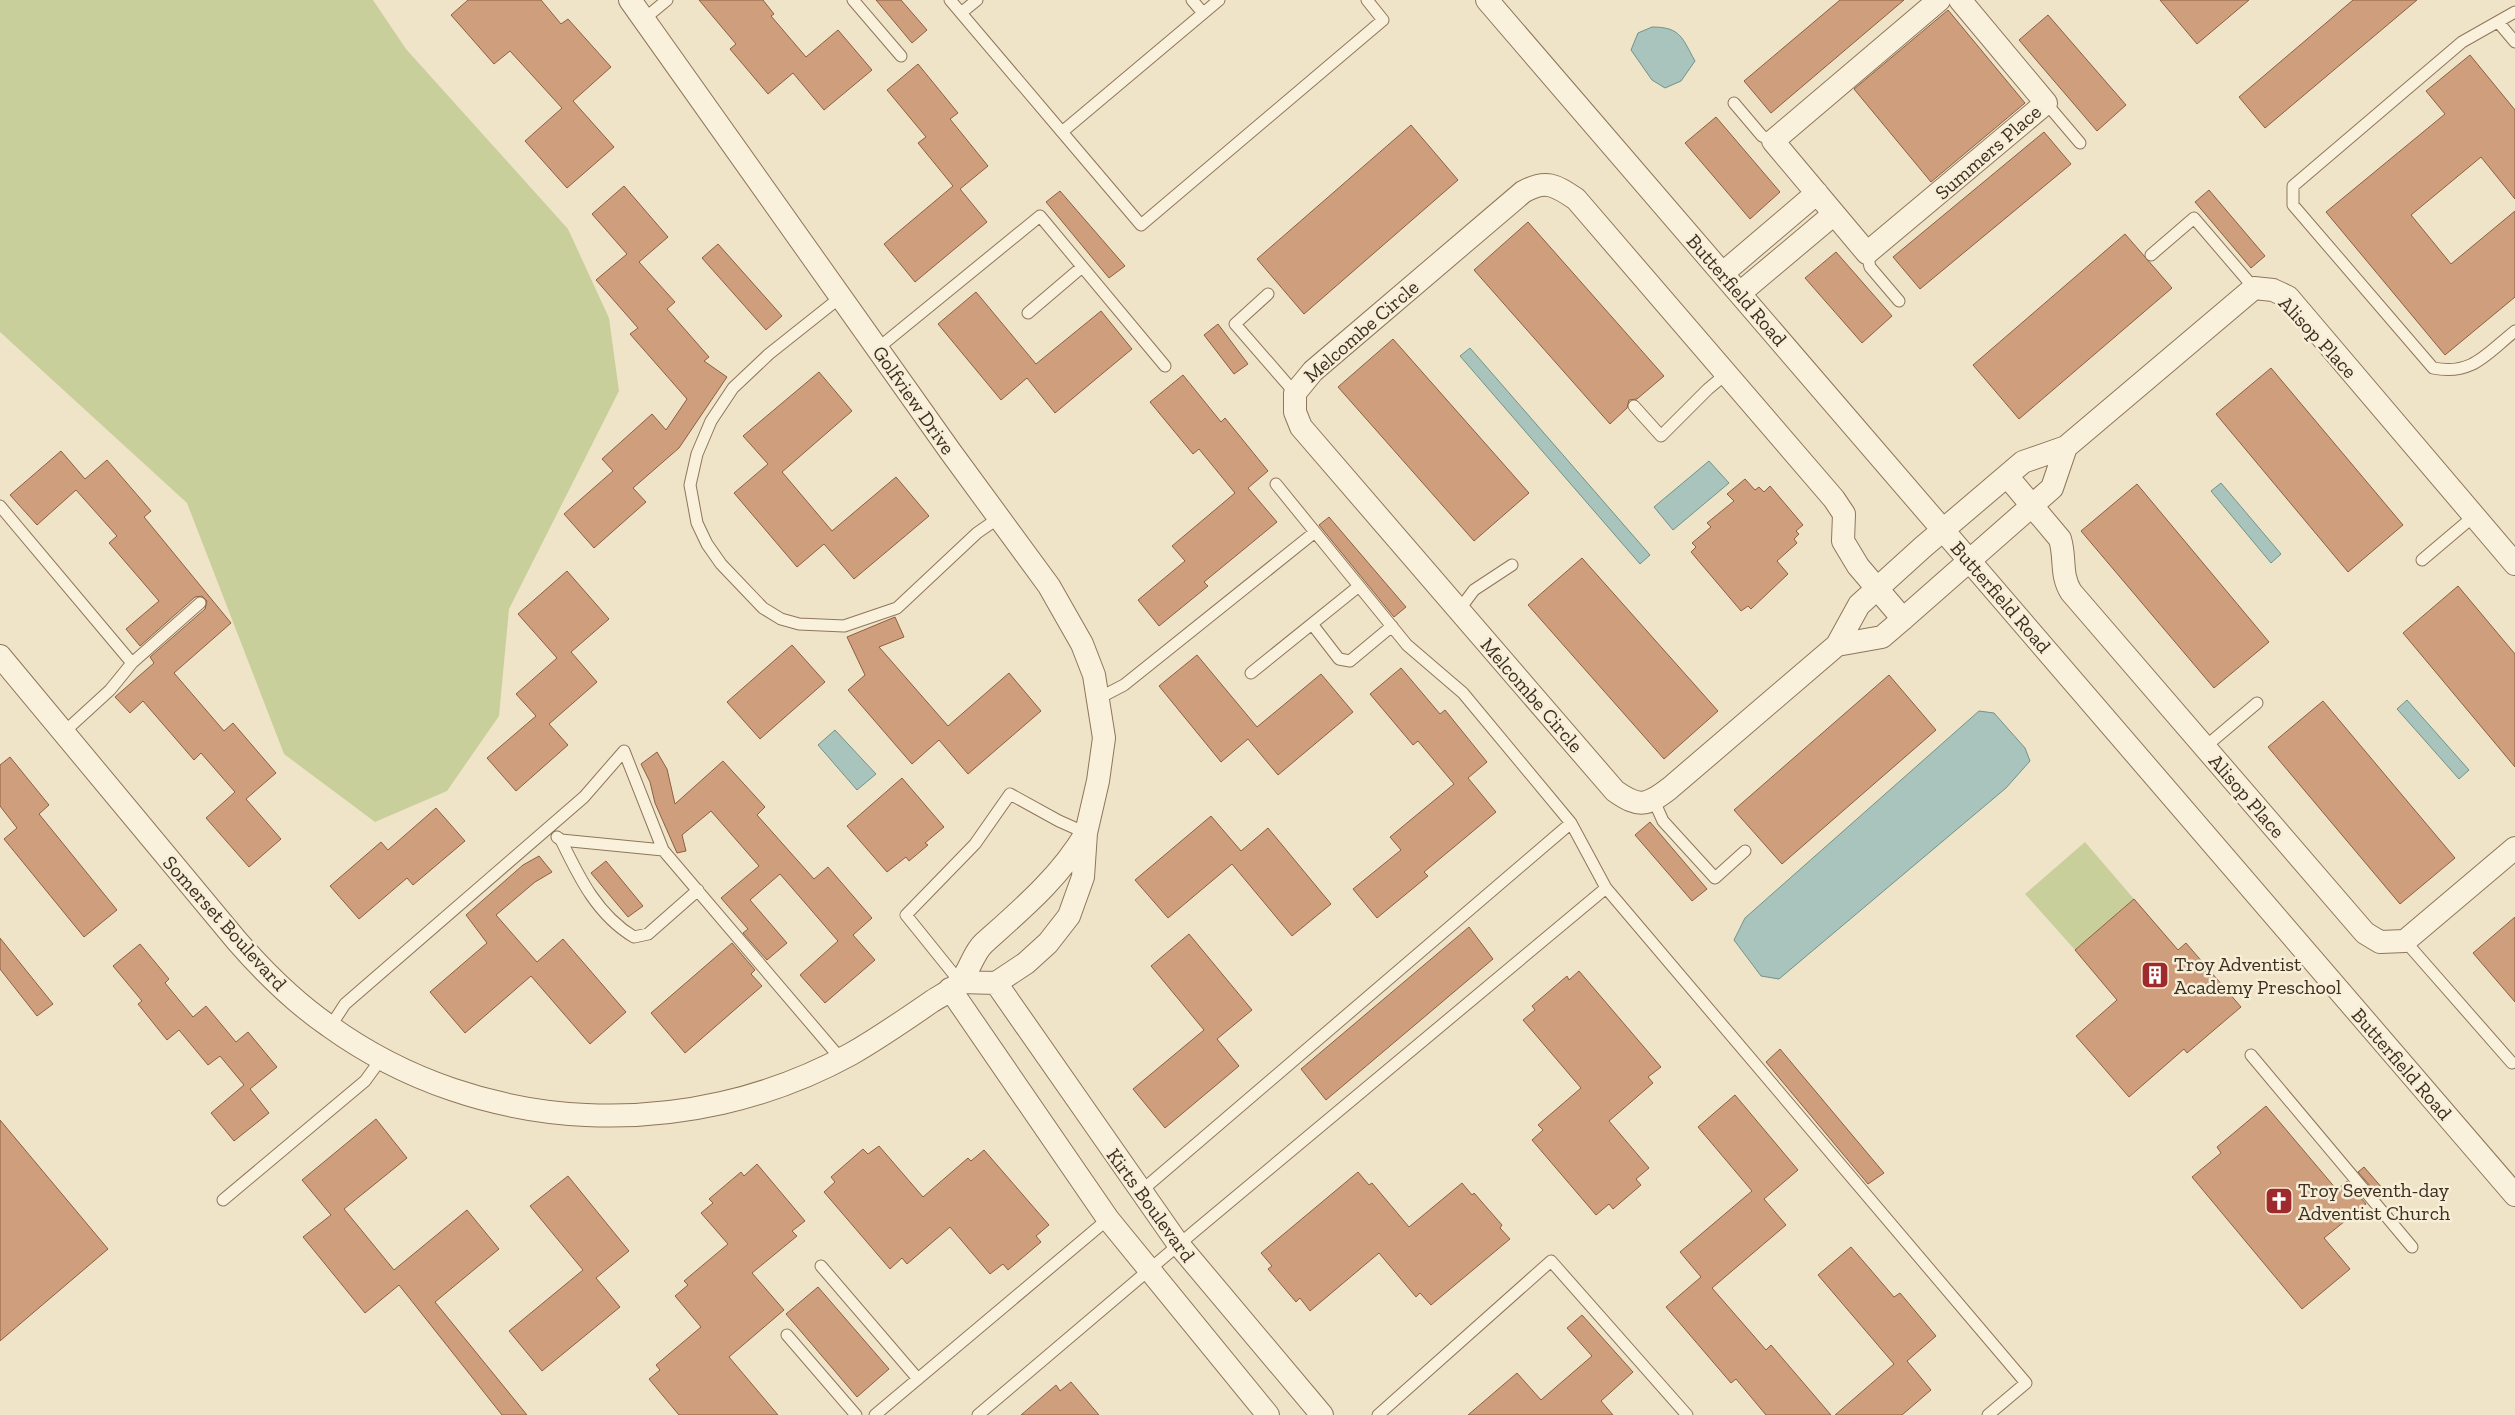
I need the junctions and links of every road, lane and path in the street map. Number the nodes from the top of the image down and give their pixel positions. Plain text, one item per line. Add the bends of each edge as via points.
1 (630, 0) edge
2 (667, 0) edge
3 (853, 0) edge
4 (950, 0) edge
5 (977, 0) edge
6 (1192, 0) edge
7 (1219, 0) edge
8 (1367, 0) edge
9 (1487, 0) edge
10 (1939, 0) edge
11 (1960, 0) edge
12 (2515, 12) edge
13 (961, 13) junction
14 (1203, 13) junction
15 (644, 19) junction
16 (2499, 23) junction
17 (2515, 42) edge
18 (901, 56) dead end
19 (2046, 102) junction
20 (1734, 103) dead end
21 (1062, 132) junction
22 (1773, 141) junction
23 (2080, 143) dead end
24 (1817, 193) junction
25 (1834, 214) junction
26 (1866, 253) junction
27 (2151, 255) dead end
28 (1082, 267) junction
29 (1723, 273) junction
30 (2254, 288) junction
31 (1740, 293) junction
32 (1268, 294) dead end
33 (842, 296) junction
34 (1899, 301) dead end
35 (1028, 313) dead end
36 (2515, 331) edge
37 (877, 348) junction
38 (1166, 366) dead end
39 (1726, 374) junction
40 (1294, 393) junction
41 (1634, 406) dead end
42 (2066, 448) junction
43 (2007, 476) junction
44 (1276, 484) dead end
45 (0, 506) edge
46 (2033, 506) junction
47 (2474, 516) junction
48 (1000, 517) junction
49 (1943, 530) junction
50 (1315, 532) junction
51 (1970, 560) junction
52 (2422, 560) dead end
53 (2515, 564) edge
54 (1512, 565) dead end
55 (1359, 586) junction
56 (1877, 588) junction
57 (200, 604) dead end
58 (1458, 610) junction
59 (1903, 618) junction
60 (1312, 624) junction
61 (1392, 626) junction
62 (1838, 645) junction
63 (0, 656) edge
64 (132, 663) junction
65 (1251, 673) dead end
66 (1099, 698) junction
67 (2257, 703) dead end
68 (63, 733) junction
69 (2205, 747) junction
70 (1654, 801) junction
71 (1570, 823) junction
72 (547, 829) junction
73 (1086, 833) junction
74 (561, 840) junction
75 (2515, 848) edge
76 (663, 850) junction
77 (1745, 851) dead end
78 (1606, 888) junction
79 (698, 890) junction
80 (2405, 941) junction
81 (996, 983) junction
82 (955, 986) junction
83 (330, 1027) junction
84 (2251, 1054) dead end
85 (381, 1059) junction
86 (842, 1059) junction
87 (2512, 1063) dead end
88 (1140, 1192) junction
89 (2515, 1195) edge
90 (223, 1200) dead end
91 (1108, 1219) junction
92 (1179, 1245) junction
93 (2412, 1248) dead end
94 (821, 1266) dead end
95 (1149, 1271) junction
96 (787, 1335) dead end
97 (918, 1378) junction
98 (856, 1415) edge
99 (875, 1415) edge
100 (978, 1415) edge
101 (1268, 1415) edge
102 (1322, 1415) edge
103 (1378, 1415) edge
104 (1687, 1415) edge
105 (1988, 1415) edge

1 - 15 street, Golfview Drive
2 - 15 lane
3 - 18 lane
4 - 13 lane
5 - 13 lane
6 - 14 lane
7 - 14 lane
8 - 21 lane via 1383,20 1141,225
9 - 29 street, Butterfield Road
10 - 22 street
11 - 19 street, Summers Place
12 - 16 lane
13 - 21 lane
14 - 21 lane
15 - 33 street, Golfview Drive
16 - 17 lane
16 - 36 lane via 2462,42 2350,135 2293,186 2293,205 2433,368 2450,371 2470,367
19 - 23 lane
19 - 26 street, Summers Place
20 - 22 lane via 1762,136
22 - 24 street
24 - 25 street
24 - 29 street
25 - 26 street
25 - 31 street
26 - 34 lane via 1870,267
27 - 30 lane via 2194,218
28 - 35 lane
28 - 37 lane via 1040,216
28 - 38 lane
29 - 31 street, Butterfield Road
30 - 42 street, Alisop Place
30 - 47 street, Alisop Place via 2273,290 2288,298
31 - 49 street, Butterfield Road
32 - 40 lane via 1235,324
33 - 37 street, Golfview Drive
33 - 48 lane via 769,354 733,388 711,421 697,454 690,485 697,523 721,564 763,608 781,618 798,624 844,626 897,608 977,533
37 - 48 street, Golfview Drive
39 - 40 street, Melcombe Circle via 1576,199 1550,185 1536,185 1523,192 1313,371
39 - 41 lane via 1661,436
39 - 56 street, Melcombe Circle via 1844,514 1843,541
40 - 58 street, Melcombe Circle via 1295,412 1301,427
42 - 43 street, Alisop Place via 2024,462
42 - 46 street via 2052,488
43 - 46 street, Alisop Place
43 - 49 street, Alisop Place
44 - 50 lane
45 - 64 lane
46 - 51 street
46 - 69 street, Alisop Place via 2060,539 2064,582 2071,592
47 - 52 lane
47 - 53 street, Alisop Place
48 - 66 street, Golfview Drive via 1067,614 1082,644
49 - 51 street, Butterfield Road
49 - 56 street
50 - 55 lane
50 - 66 lane via 1124,685
51 - 59 street
51 - 89 street, Butterfield Road
54 - 58 lane via 1474,590
55 - 60 lane
55 - 61 lane
56 - 59 street, Melcombe Circle
56 - 62 street via 1859,605
57 - 64 lane
58 - 70 street, Melcombe Circle via 1614,791 1632,802
59 - 62 street via 1882,636
60 - 61 lane via 1339,659 1350,661
60 - 65 lane
61 - 71 lane via 1407,645 1463,693
62 - 70 street
63 - 68 street, Somerset Boulevard
64 - 68 lane via 110,690
66 - 73 street, Golfview Drive via 1104,738
67 - 69 lane
68 - 83 street, Somerset Boulevard via 264,972
69 - 80 street, Alisop Place via 2365,933 2380,942
70 - 77 lane via 1663,821 1715,878
71 - 78 lane
71 - 88 lane
72 - 74 lane
72 - 76 lane via 584,797 624,751
72 - 83 lane via 345,1004
73 - 81 street, Golfview Drive via 1083,877 1069,916 1048,943
73 - 82 street, Golfview Drive via 1074,854 1038,896 982,944
73 - 82 lane via 1010,794 975,844 906,915
74 - 76 lane
74 - 79 lane via 584,888 618,928 634,937 648,934
75 - 80 street
76 - 79 lane
78 - 92 lane
78 - 105 lane via 2026,1383
79 - 86 lane
80 - 87 lane
81 - 82 street
81 - 88 street, Kirts Boulevard
82 - 86 street, Somerset Boulevard
82 - 91 street, Kirts Boulevard
83 - 85 street, Somerset Boulevard
84 - 93 lane
85 - 86 street, Somerset Boulevard via 444,1086 490,1101 533,1110 611,1116 689,1111 734,1101 780,1087
85 - 90 lane via 365,1081
88 - 92 street, Kirts Boulevard
91 - 95 street, Kirts Boulevard
91 - 97 lane
92 - 95 lane
92 - 102 street, Kirts Boulevard
94 - 97 lane
95 - 100 lane
95 - 101 street, Kirts Boulevard
96 - 98 lane
97 - 99 lane
103 - 104 lane via 1551,1261

